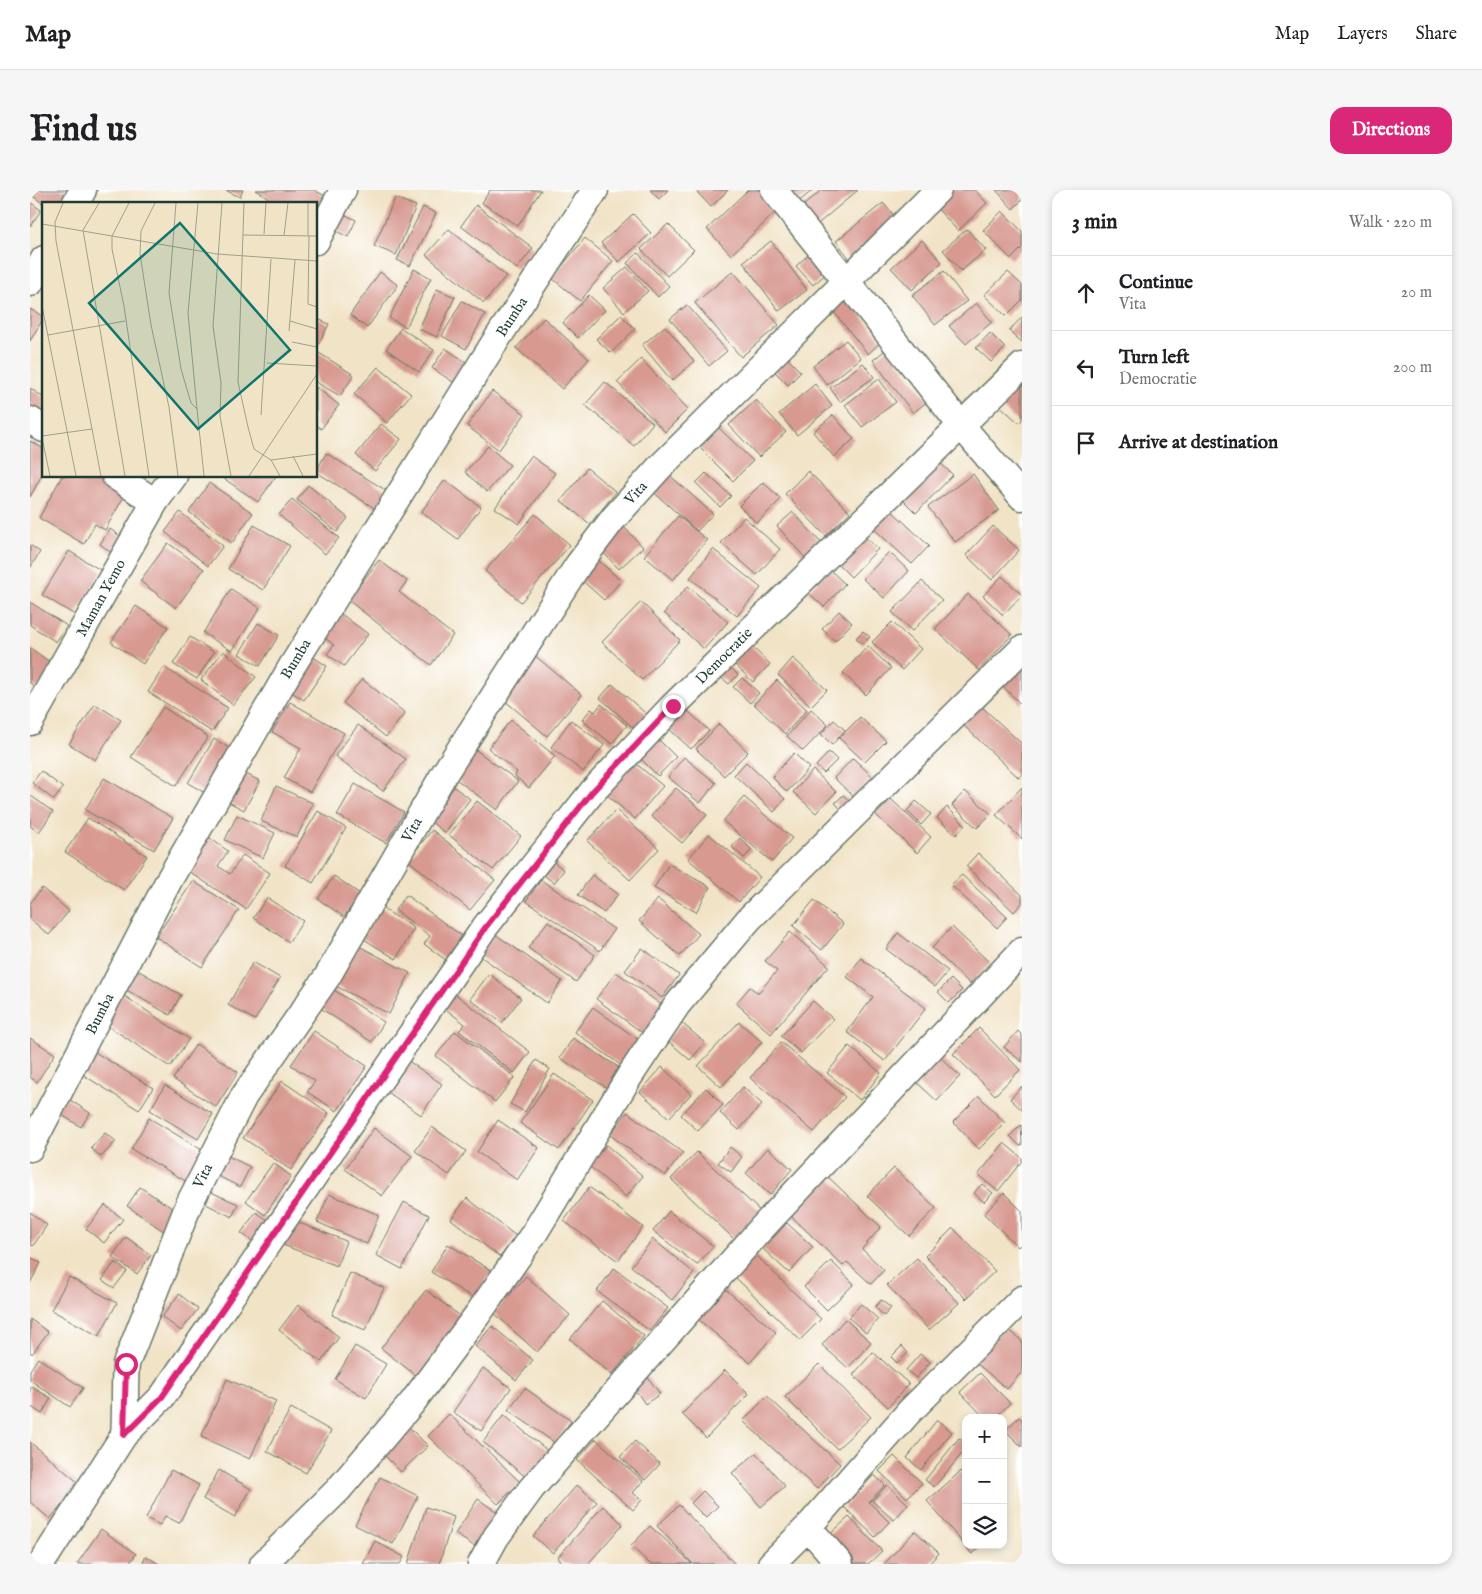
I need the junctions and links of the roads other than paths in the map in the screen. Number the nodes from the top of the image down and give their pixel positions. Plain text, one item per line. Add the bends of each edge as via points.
1 (83, 190) edge
2 (343, 190) edge
3 (595, 190) edge
4 (774, 190) edge
5 (938, 190) edge
6 (77, 202) edge
7 (318, 237) edge
8 (42, 262) edge
9 (847, 281) junction
10 (30, 283) edge
11 (1022, 366) edge
12 (30, 420) edge
13 (960, 424) junction
14 (42, 428) edge
15 (118, 478) edge
16 (172, 478) edge
17 (1022, 497) edge
18 (154, 502) junction
19 (1022, 650) edge
20 (30, 722) edge
21 (1022, 951) edge
22 (30, 1148) edge
23 (1022, 1299) edge
24 (124, 1435) junction
25 (808, 1526) junction
26 (41, 1564) edge
27 (263, 1564) edge
28 (481, 1564) edge
29 (771, 1564) edge
30 (840, 1564) edge

1 - 6 street
2 - 7 street
3 - 22 street, Bumba via 493,345 292,666 169,880
4 - 9 street
5 - 9 street, Vita
8 - 10 street
9 - 13 street
9 - 24 street, Vita via 659,468 613,519 578,565 444,774 327,976 244,1096 189,1204 126,1364
11 - 13 street, Democratie
12 - 14 street
13 - 17 street
13 - 24 street, Democratie via 673,706 592,792 485,928 162,1397
15 - 18 street
16 - 18 street, Maman Yemo
18 - 20 street, Maman Yemo
19 - 27 street via 749,919 683,998 629,1077 535,1232 445,1359 338,1490
21 - 28 street via 760,1230 532,1489 496,1537
23 - 25 street via 909,1412
24 - 26 street
25 - 29 street
25 - 30 street

